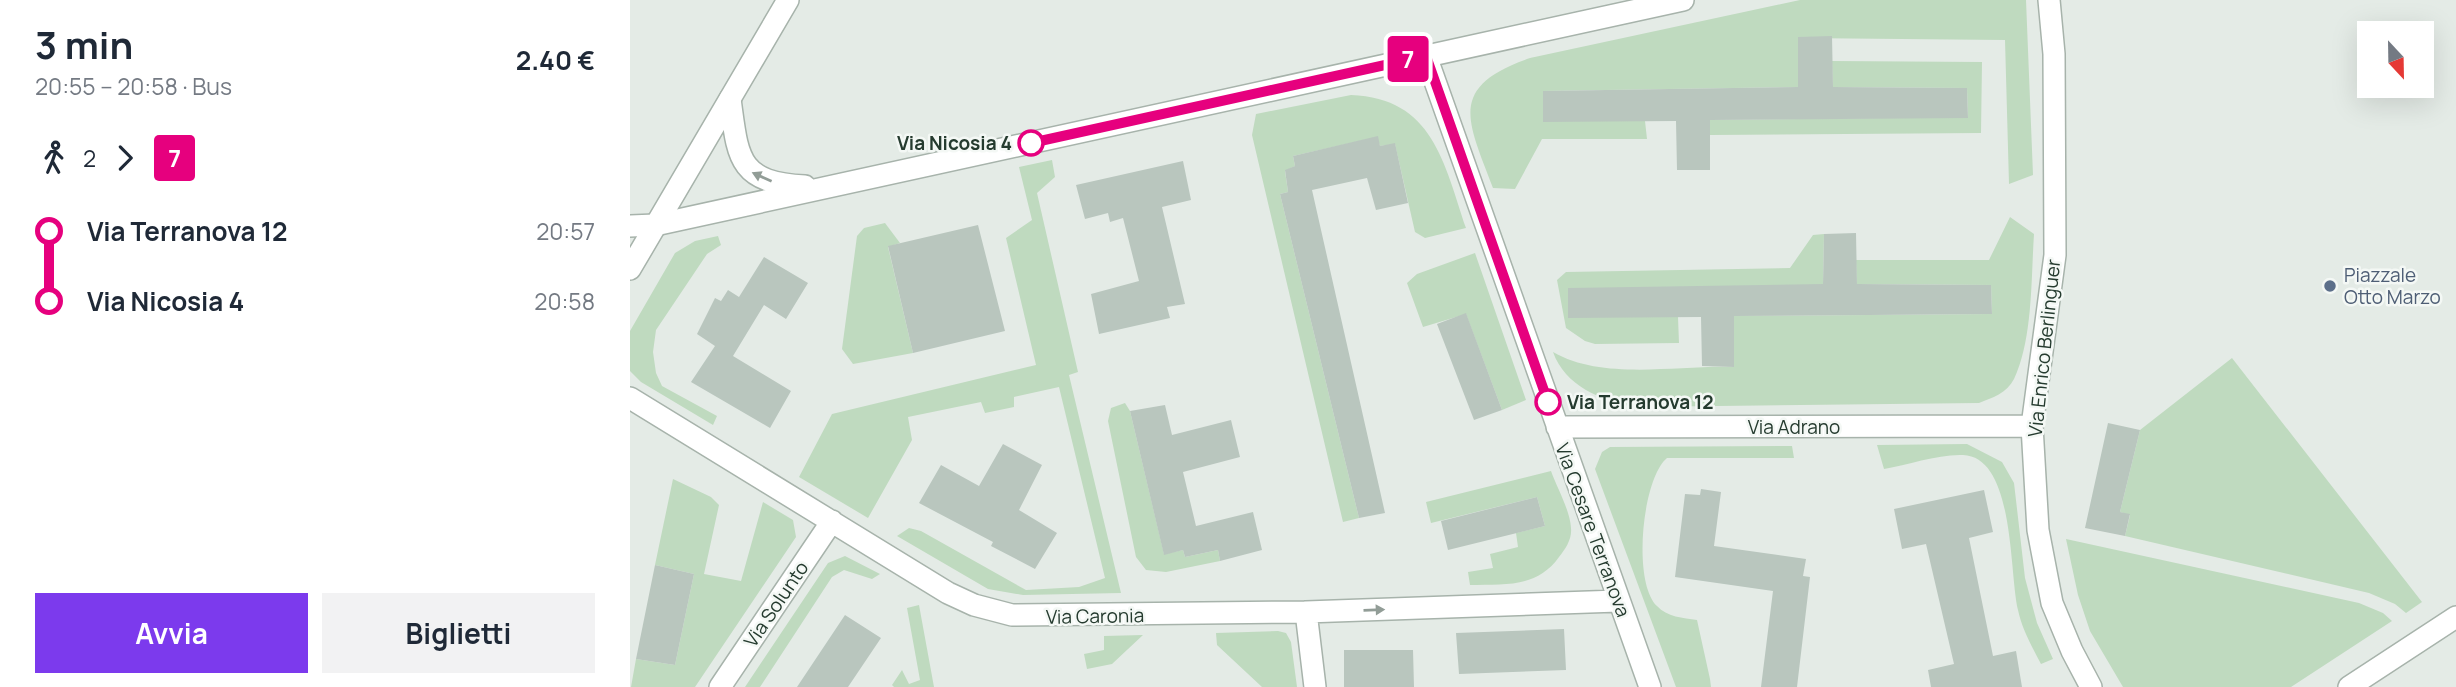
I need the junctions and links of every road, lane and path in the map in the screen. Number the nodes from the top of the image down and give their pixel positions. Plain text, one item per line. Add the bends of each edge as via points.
1 (788, 0) edge
2 (1682, 0) edge
3 (2049, 0) edge
4 (1426, 56) junction
5 (730, 99) junction
6 (828, 187) junction
7 (655, 225) junction
8 (630, 226) edge
9 (630, 270) edge
10 (630, 398) edge
11 (2032, 426) junction
12 (1557, 427) junction
13 (832, 522) junction
14 (1618, 601) junction
15 (1306, 612) junction
16 (2456, 617) edge
17 (720, 687) edge
18 (1315, 687) edge
19 (1650, 687) edge
20 (2091, 687) edge
21 (2349, 687) edge

1 - 5 street
2 - 4 street
3 - 11 street, Via Enrico Berlinguer via 2054,54 2055,255
4 - 6 street
4 - 12 street, Via Cesare Terranova
6 -> 5 street via 782,185 752,173 737,153
5 - 7 street
6 - 7 street
7 - 8 street
7 - 9 street
10 - 13 street, Via Caronia
11 - 12 street, Via Adrano
11 - 20 street, Via Enrico Berlinguer via 2038,530 2052,603
12 - 14 street, Via Cesare Terranova
13 - 15 street, Via Caronia via 948,593 1012,615
13 - 17 street, Via Solunto
15 -> 14 street, Via Caronia
14 - 19 street, Via Cesare Terranova
15 - 18 street
16 - 21 street

